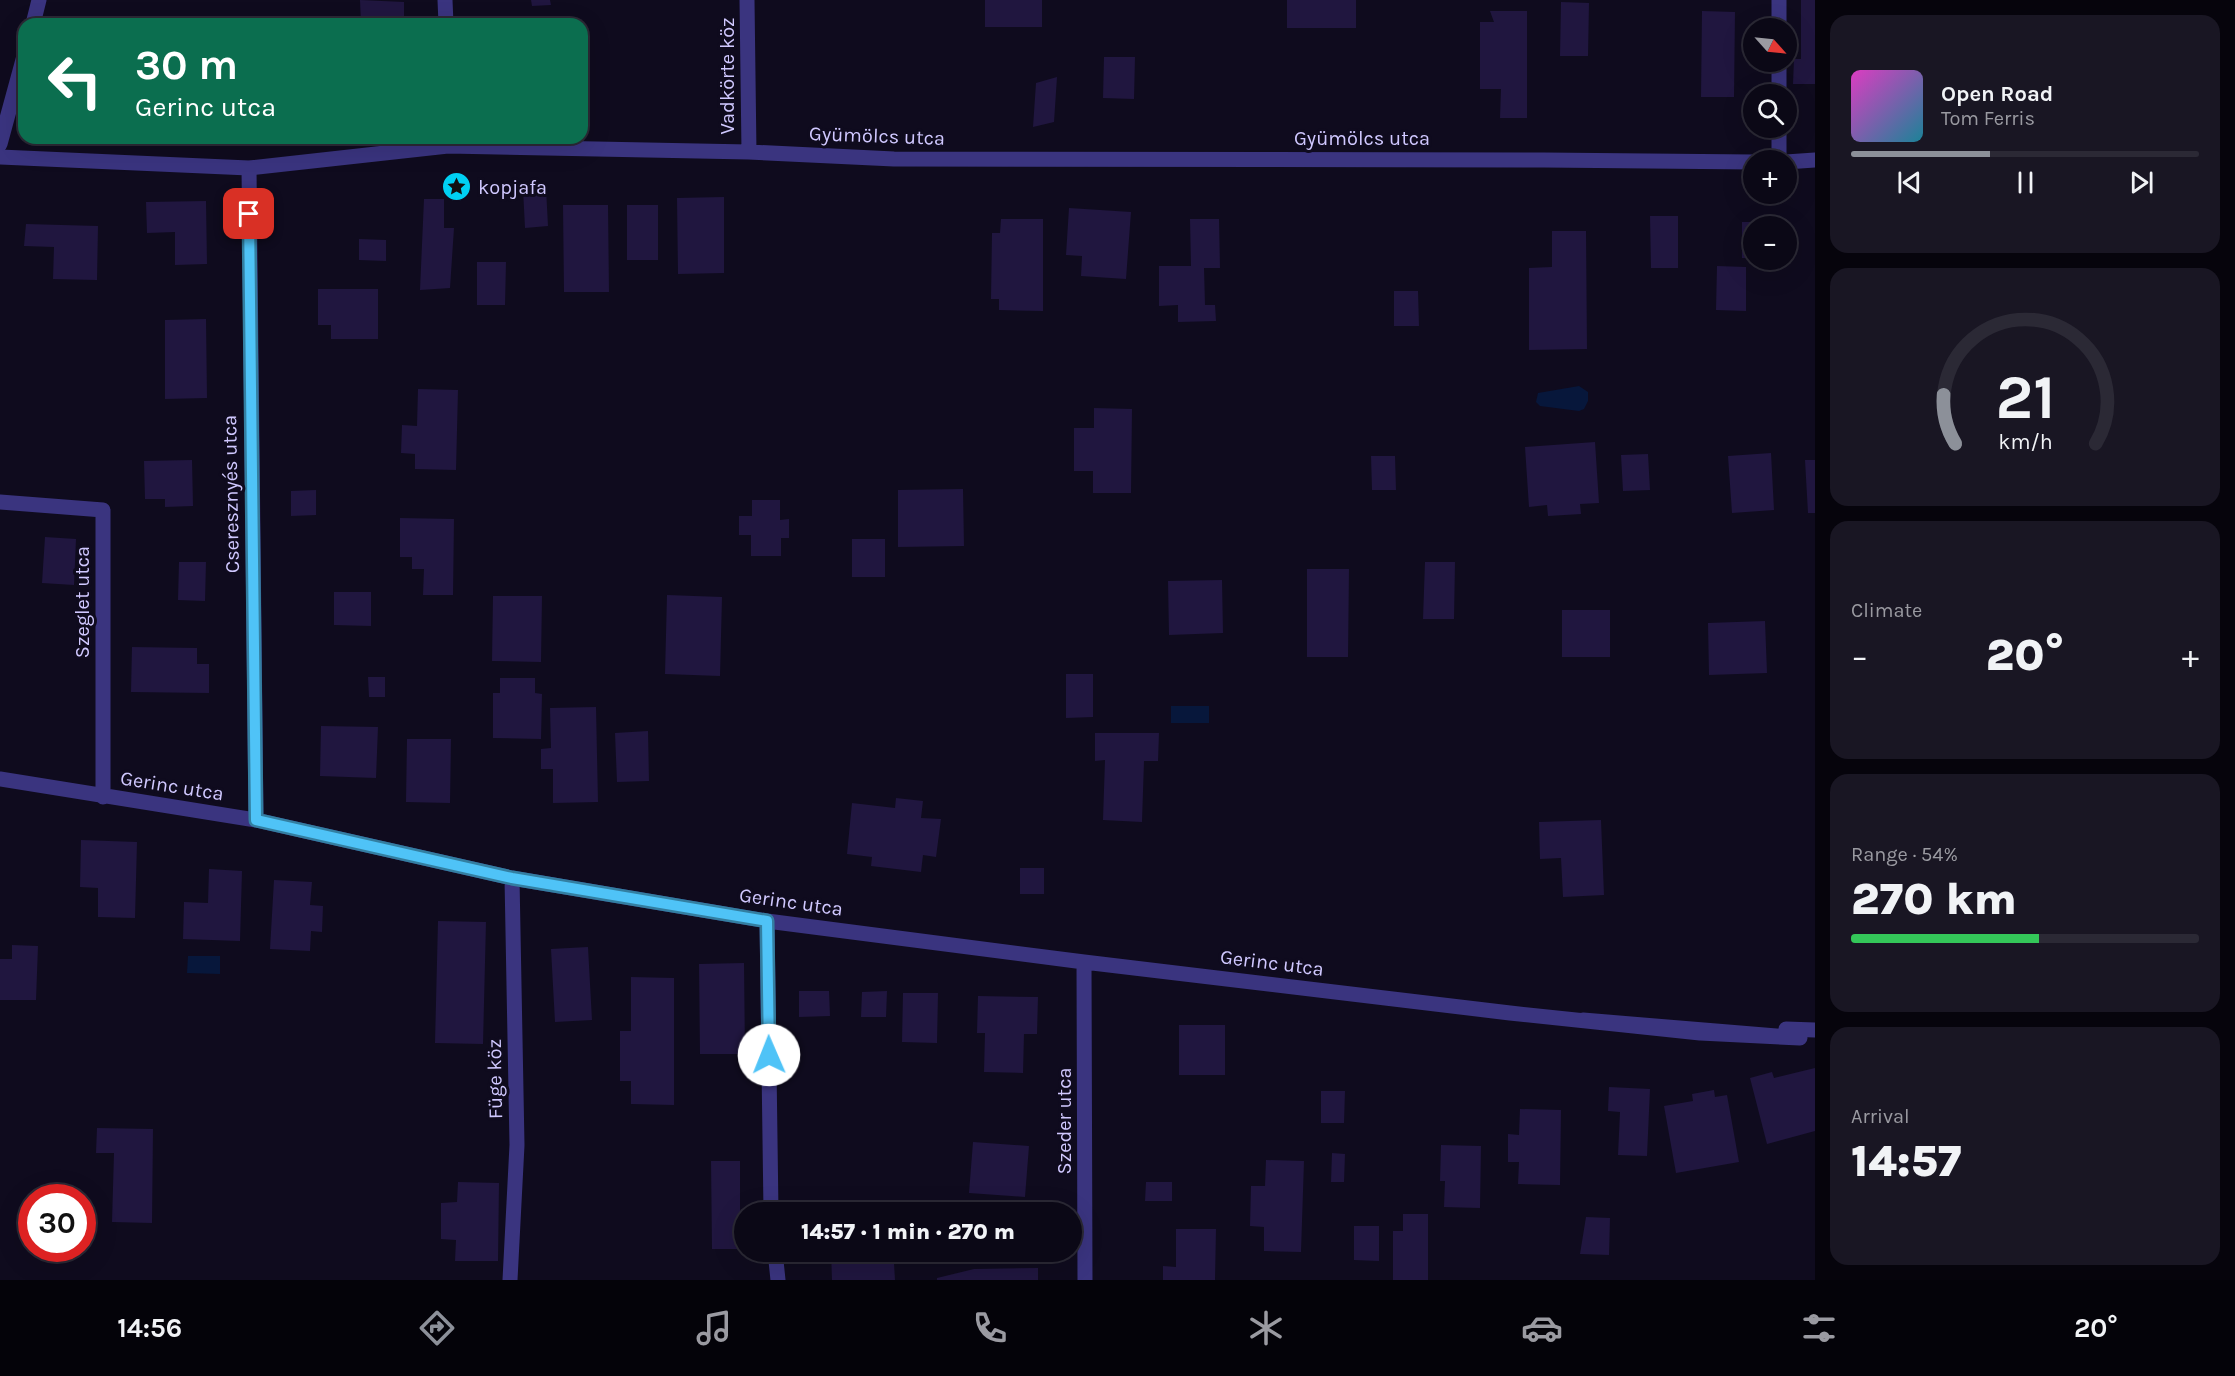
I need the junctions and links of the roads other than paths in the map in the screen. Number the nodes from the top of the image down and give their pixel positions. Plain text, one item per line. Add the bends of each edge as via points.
1 (39, 0) edge
2 (445, 0) edge
3 (747, 0) edge
4 (1779, 0) edge
5 (34, 18) edge
6 (446, 18) edge
7 (1779, 18) edge
8 (18, 78) edge
9 (0, 144) edge
10 (433, 144) edge
11 (508, 144) edge
12 (748, 152) junction
13 (0, 157) edge
14 (1815, 160) edge
15 (1797, 161) edge
16 (1743, 162) edge
17 (249, 168) junction
18 (0, 502) edge
19 (0, 779) edge
20 (104, 797) junction
21 (256, 820) junction
22 (512, 878) junction
23 (767, 921) junction
24 (1084, 962) junction
25 (1583, 1020) junction
26 (1815, 1030) edge
27 (771, 1202) edge
28 (776, 1262) edge
29 (510, 1280) edge
30 (778, 1280) edge
31 (1085, 1280) edge

1 - 5 street
2 - 6 street
3 - 12 street, Vadkörte köz
4 - 7 street
8 - 9 street
10 - 17 street, Gyümölcs utca
11 - 12 street, Gyümölcs utca
12 - 16 street, Gyümölcs utca via 894,159
13 - 17 street, Gyümölcs utca
14 - 15 street
17 - 21 street, Cseresznyés utca
18 - 20 street, Szeglet utca via 103,510
19 - 20 street, Gerinc utca
20 - 21 street, Gerinc utca
21 - 22 street, Gerinc utca
22 - 23 street, Gerinc utca
22 - 29 street, Füge köz via 517,1145
23 - 24 street, Gerinc utca
23 - 27 street
24 - 25 street, Gerinc utca
24 - 31 street, Szeder utca
25 - 25 street, Gerinc utca via 1700,1033 1800,1038 1789,1037
25 - 26 street, Gerinc utca
28 - 30 street

